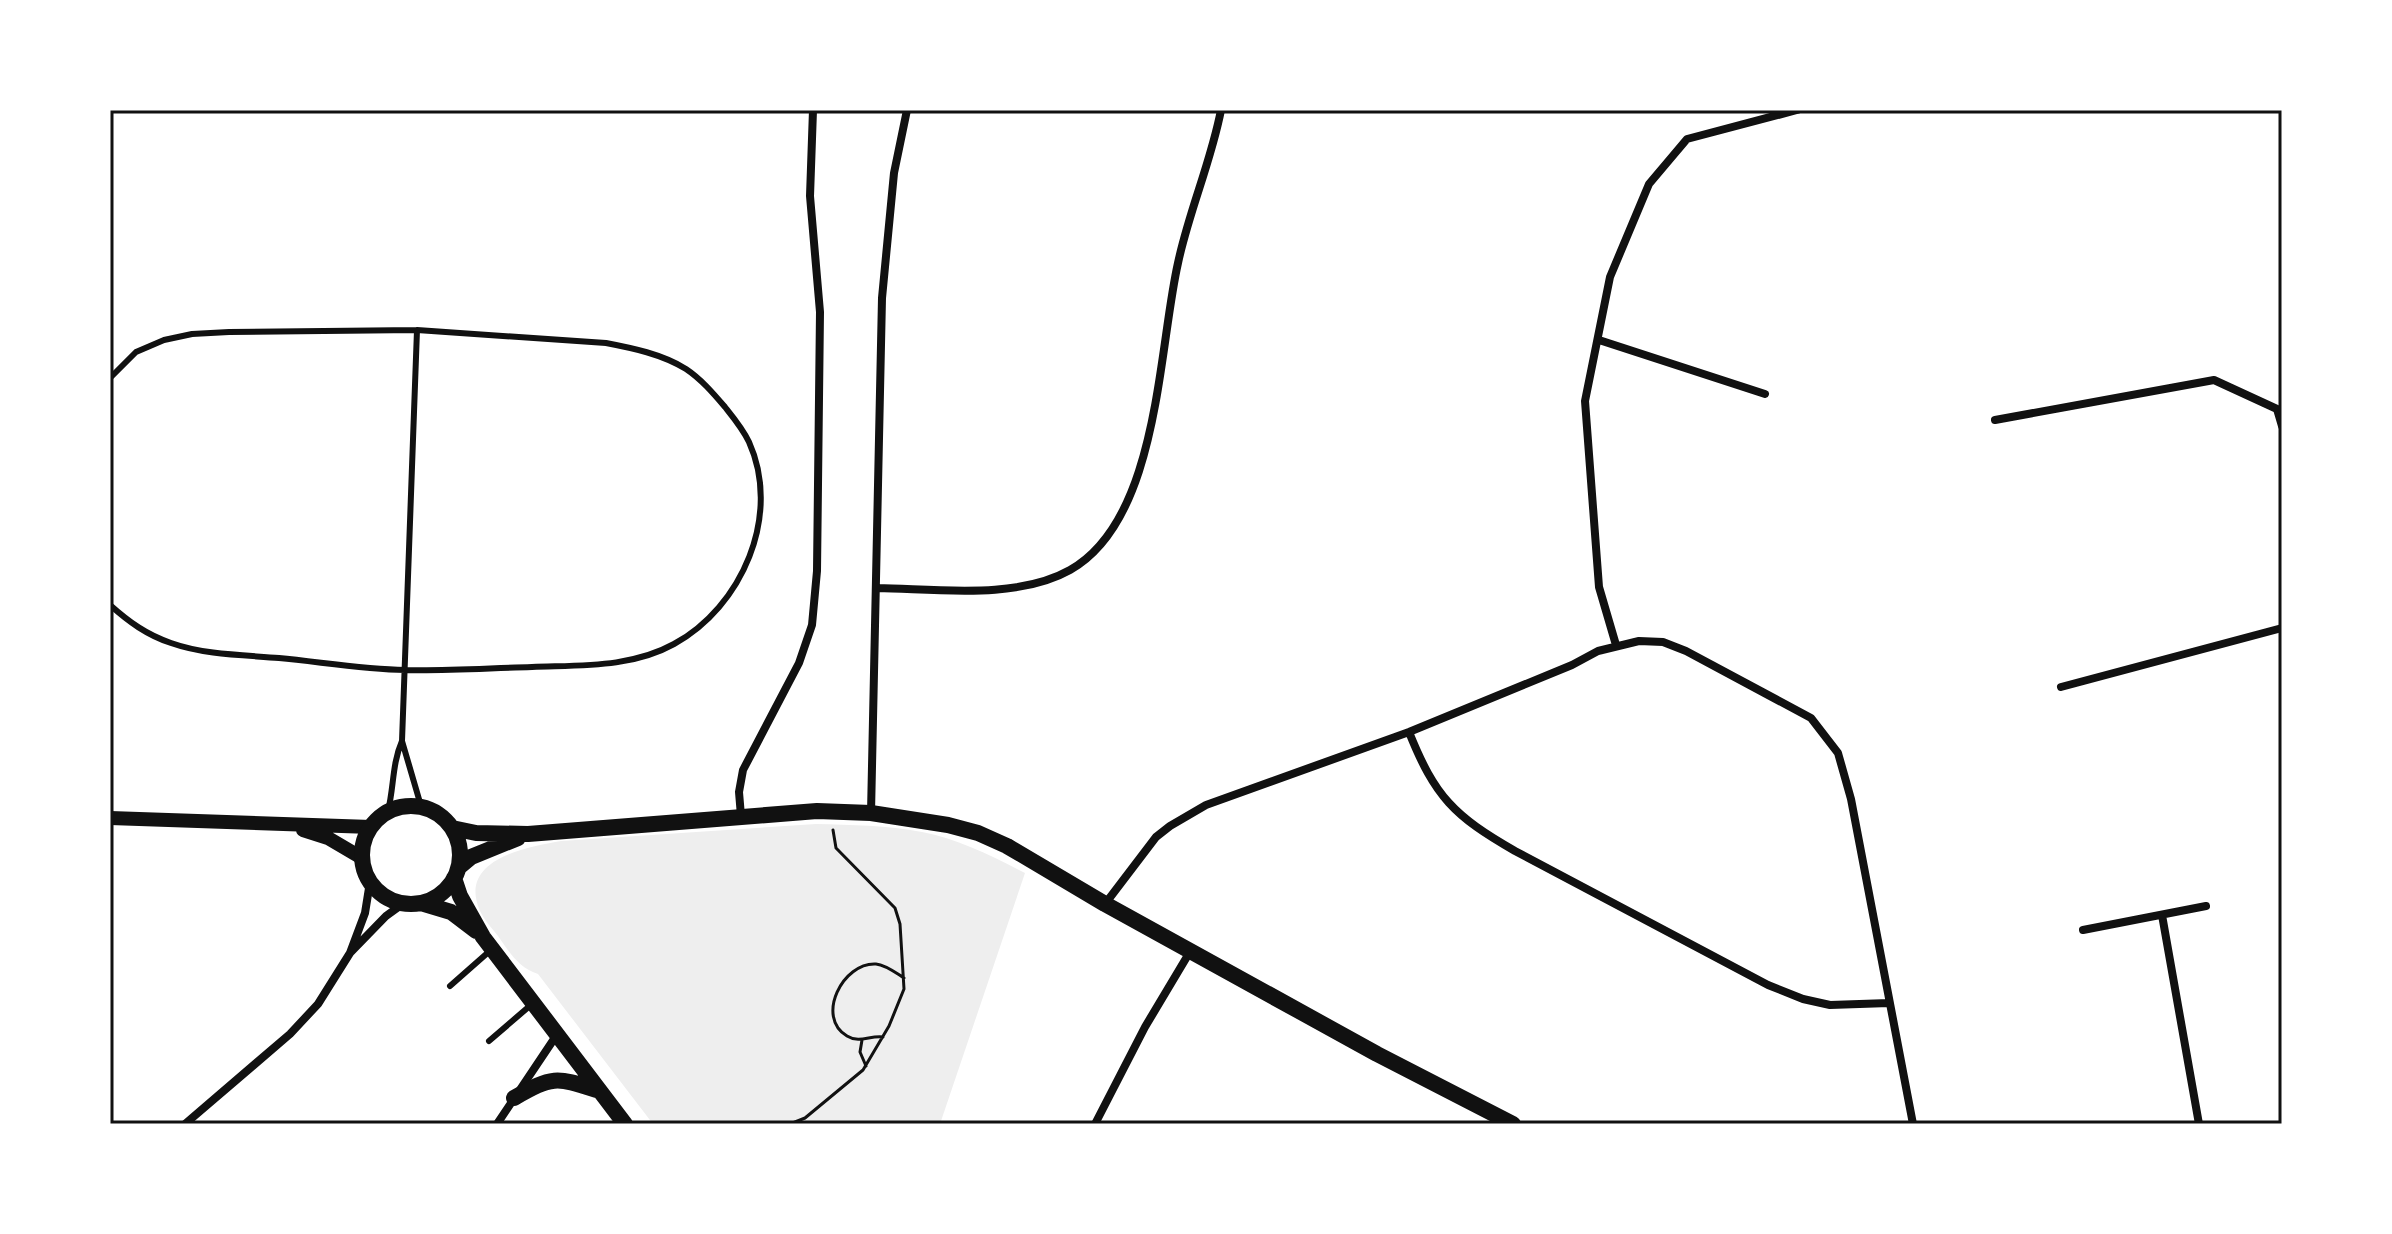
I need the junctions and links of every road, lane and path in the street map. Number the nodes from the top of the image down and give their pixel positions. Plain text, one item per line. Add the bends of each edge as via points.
1 (813, 110) edge
2 (907, 110) edge
3 (1221, 110) edge
4 (1797, 110) edge
5 (417, 330) junction
6 (1599, 340) junction
7 (110, 378) edge
8 (1765, 394) dead end
9 (1995, 420) dead end
10 (2282, 426) edge
11 (878, 588) junction
12 (110, 605) edge
13 (2282, 628) edge
14 (1616, 645) junction
15 (404, 670) junction
16 (2061, 687) dead end
17 (1409, 732) junction
18 (402, 741) junction
19 (421, 806) junction
20 (388, 811) junction
21 (832, 812) junction
22 (871, 813) junction
23 (741, 816) junction
24 (110, 818) edge
25 (283, 824) junction
26 (371, 827) junction
27 (452, 828) junction
28 (528, 834) junction
29 (362, 858) junction
30 (456, 872) junction
31 (370, 882) junction
32 (412, 903) junction
33 (1105, 904) junction
34 (2206, 906) dead end
35 (2162, 915) junction
36 (2083, 930) dead end
37 (487, 943) junction
38 (1191, 950) junction
39 (350, 953) junction
40 (904, 978) junction
41 (450, 986) dead end
42 (1889, 1003) junction
43 (532, 1004) junction
44 (556, 1036) junction
45 (883, 1037) junction
46 (862, 1040) junction
47 (489, 1041) dead end
48 (866, 1066) junction
49 (600, 1091) junction
50 (514, 1098) junction
51 (185, 1124) edge
52 (497, 1124) edge
53 (625, 1124) edge
54 (790, 1124) edge
55 (1095, 1124) edge
56 (1513, 1124) edge
57 (1913, 1124) edge
58 (2199, 1124) edge

1 - 23 street via 810,196 820,312 812,625 799,663 743,770
2 - 11 street via 894,173 882,298
3 - 11 street via 1178,262 1150,439 1107,537 1069,571 1018,588
4 - 6 street via 1687,139 1668,161 1649,184 1610,277
5 - 7 lane via 192,334 136,352
5 - 15 lane
5 - 15 lane via 606,343 685,369 712,391 749,441 760,494 752,548 738,584 699,629 673,645 619,663
6 - 8 street
6 - 14 street via 1585,401 1599,587
9 - 10 street via 2214,380 2277,409
11 - 22 street
12 - 15 lane via 134,626 171,643
13 - 16 street
14 - 17 street
14 - 42 street via 1663,642 1686,651 1811,718 1828,737 1851,799
15 - 18 lane
17 - 33 street via 1188,814 1156,837
17 - 42 street via 1423,767 1449,805 1515,851 1768,985 1830,1005
18 - 19 lane
18 - 20 lane
19 - 20 main road
19 - 27 main road
20 - 26 main road
21 - 22 main road
21 - 23 main road
21 - 40 path via 836,848 895,908
22 - 33 main road via 978,833
23 - 28 main road
24 - 25 street
25 - 26 street
25 - 29 street via 328,838
26 - 29 main road
27 - 28 main road
27 - 30 main road via 460,854
28 - 30 main road via 471,857
29 - 31 main road
30 - 32 main road via 446,890
30 - 37 main road via 460,896
31 - 32 main road via 380,892
31 - 39 street
32 - 37 main road via 451,912
32 - 39 street via 386,916
33 - 38 main road
34 - 35 street
35 - 36 street
35 - 58 street
37 - 41 lane
37 - 43 main road
38 - 55 street
38 - 56 main road
39 - 51 street via 318,1004 290,1034
40 - 45 path
40 - 46 path via 873,964 847,975 832,1011 834,1021 846,1036
42 - 57 street
43 - 44 main road
43 - 47 lane
44 - 49 main road
44 - 50 street
45 - 46 path
45 - 48 path
46 - 48 path
48 - 54 path via 805,1118
49 - 50 main road via 563,1079 545,1081
49 - 53 main road
50 - 52 street

